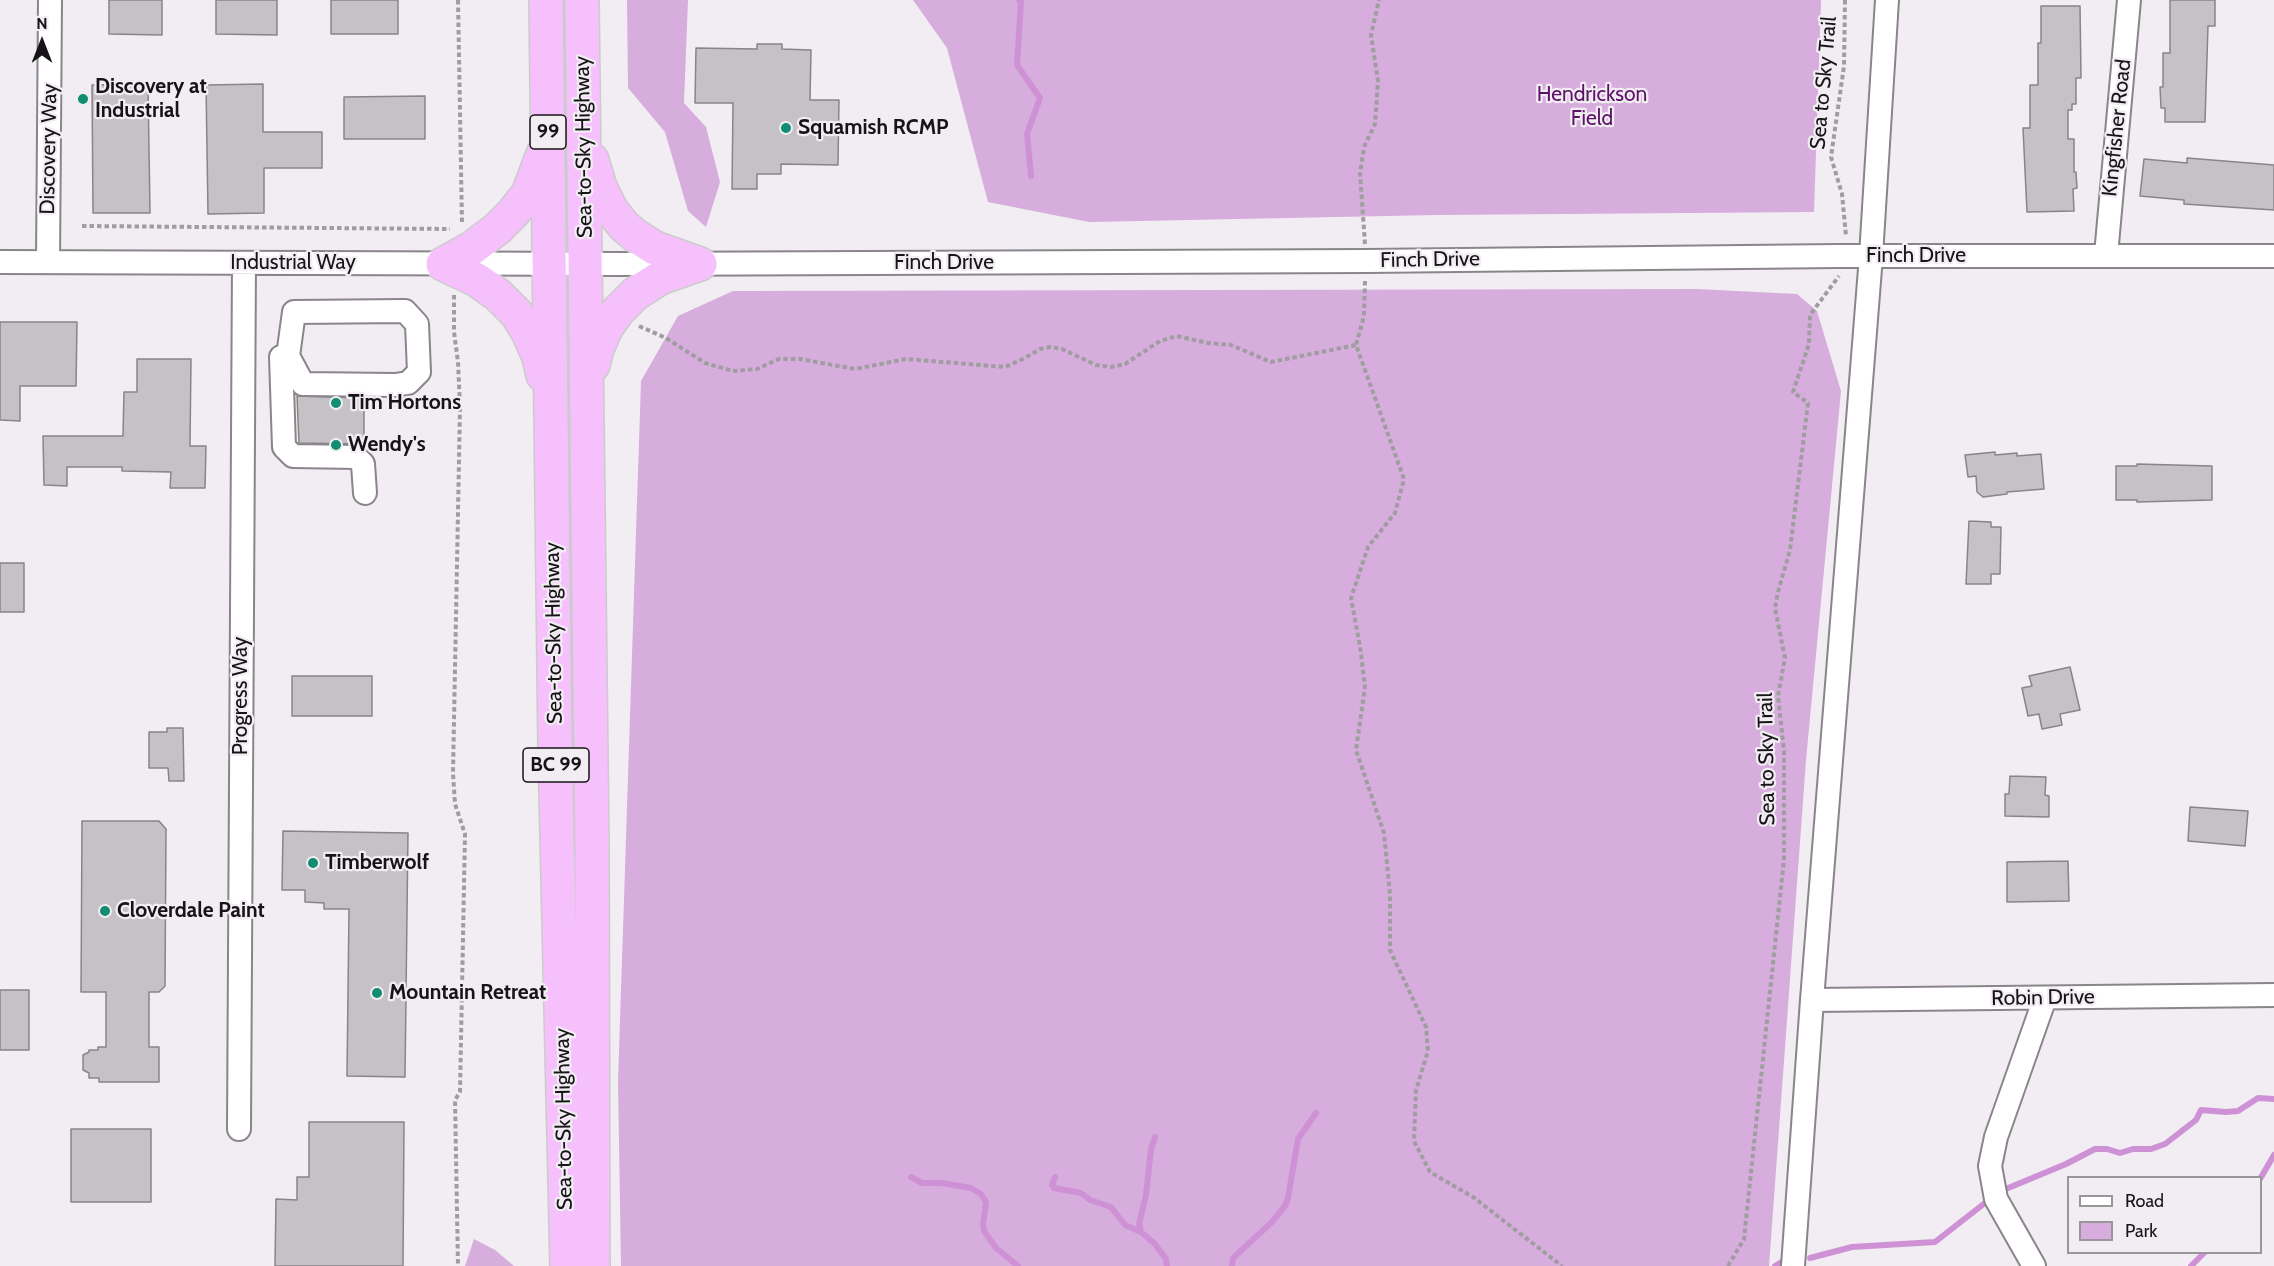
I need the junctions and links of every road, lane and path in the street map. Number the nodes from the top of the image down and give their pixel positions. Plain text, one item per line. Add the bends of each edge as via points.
1 (50, 0) edge
2 (458, 0) edge
3 (546, 0) edge
4 (582, 0) edge
5 (1379, 0) edge
6 (1845, 0) edge
7 (1887, 0) edge
8 (2129, 0) edge
9 (548, 132) junction
10 (584, 134) junction
11 (472, 223) dead end
12 (82, 226) dead end
13 (453, 229) dead end
14 (1846, 240) dead end
15 (2106, 255) junction
16 (1871, 256) junction
17 (2274, 256) edge
18 (1366, 261) junction
19 (0, 262) edge
20 (48, 262) junction
21 (244, 263) junction
22 (443, 264) junction
23 (550, 264) junction
24 (585, 264) junction
25 (700, 264) junction
26 (1843, 271) dead end
27 (454, 294) dead end
28 (1365, 296) dead end
29 (632, 323) dead end
30 (1356, 345) junction
31 (281, 357) dead end
32 (395, 385) joint
33 (586, 399) junction
34 (552, 414) junction
35 (365, 493) dead end
36 (2274, 995) edge
37 (2045, 998) junction
38 (1812, 1000) junction
39 (239, 1129) dead end
40 (458, 1266) edge
41 (567, 1266) edge
42 (593, 1266) edge
43 (1562, 1266) edge
44 (1728, 1266) edge
45 (1793, 1266) edge
46 (2034, 1266) edge

1 - 20 street, Discovery Way
2 - 11 path via 462,228
3 - 9 highway, Sea-to-Sky Highway / 99
4 - 10 highway, Sea-to-Sky Highway / BC 99
5 - 18 path via 1371,35 1378,81 1375,124 1364,147 1360,173
6 - 14 path, Sea to Sky Trail via 1844,66 1831,157 1842,194
7 - 16 street
8 - 15 street, Kingfisher Road
9 - 22 highway via 528,194 513,213 497,230
9 - 23 highway, Sea-to-Sky Highway / 99
10 - 24 highway, Sea-to-Sky Highway / BC 99
10 - 25 highway via 600,187 624,226 655,248
12 - 13 path
15 - 16 street, Finch Drive
15 - 17 street, Finch Drive
16 - 18 street, Finch Drive
16 - 38 street
18 - 25 street, Finch Drive
19 - 20 street, Industrial Way
20 - 21 street, Industrial Way
21 - 22 street, Industrial Way
21 - 39 street, Progress Way
22 - 23 street, Industrial Way
22 - 34 highway via 477,280 517,314 538,357
23 - 24 street, Industrial Way
23 - 34 highway, Sea-to-Sky Highway / BC 99
24 - 25 street, Finch Drive
24 - 33 highway, Sea-to-Sky Highway / BC 99
25 - 33 highway via 660,278 618,311 597,349
26 - 44 path, Sea to Sky Trail via 1810,315 1809,344 1793,392 1808,403 1790,550 1775,608 1785,658 1778,696 1784,751 1784,859 1744,1239
27 - 40 path via 460,407 453,773 455,804 465,834 460,1092 455,1100
28 - 30 path
29 - 30 path via 666,338 705,363 733,371 757,369 779,359 855,369 906,359 1005,367 1050,347 1111,367 1125,364 1160,341 1177,336 1231,345 1271,362
30 - 43 path via 1404,479 1395,513 1368,547 1351,598 1365,687 1356,750 1384,833 1390,950 1426,1027 1428,1051 1416,1089 1414,1141 1430,1172 1473,1197
31 - 35 street via 284,447 293,456 356,457 363,464
32 - 32 street via 303,384 288,356 294,312 405,311 417,324 419,372 408,383
33 - 42 highway, Sea-to-Sky Highway / BC 99
34 - 41 highway, Sea-to-Sky Highway / BC 99
36 - 37 street, Robin Drive
37 - 38 street, Robin Drive
37 - 46 street via 1996,1137 1990,1166 1996,1199
38 - 45 street

